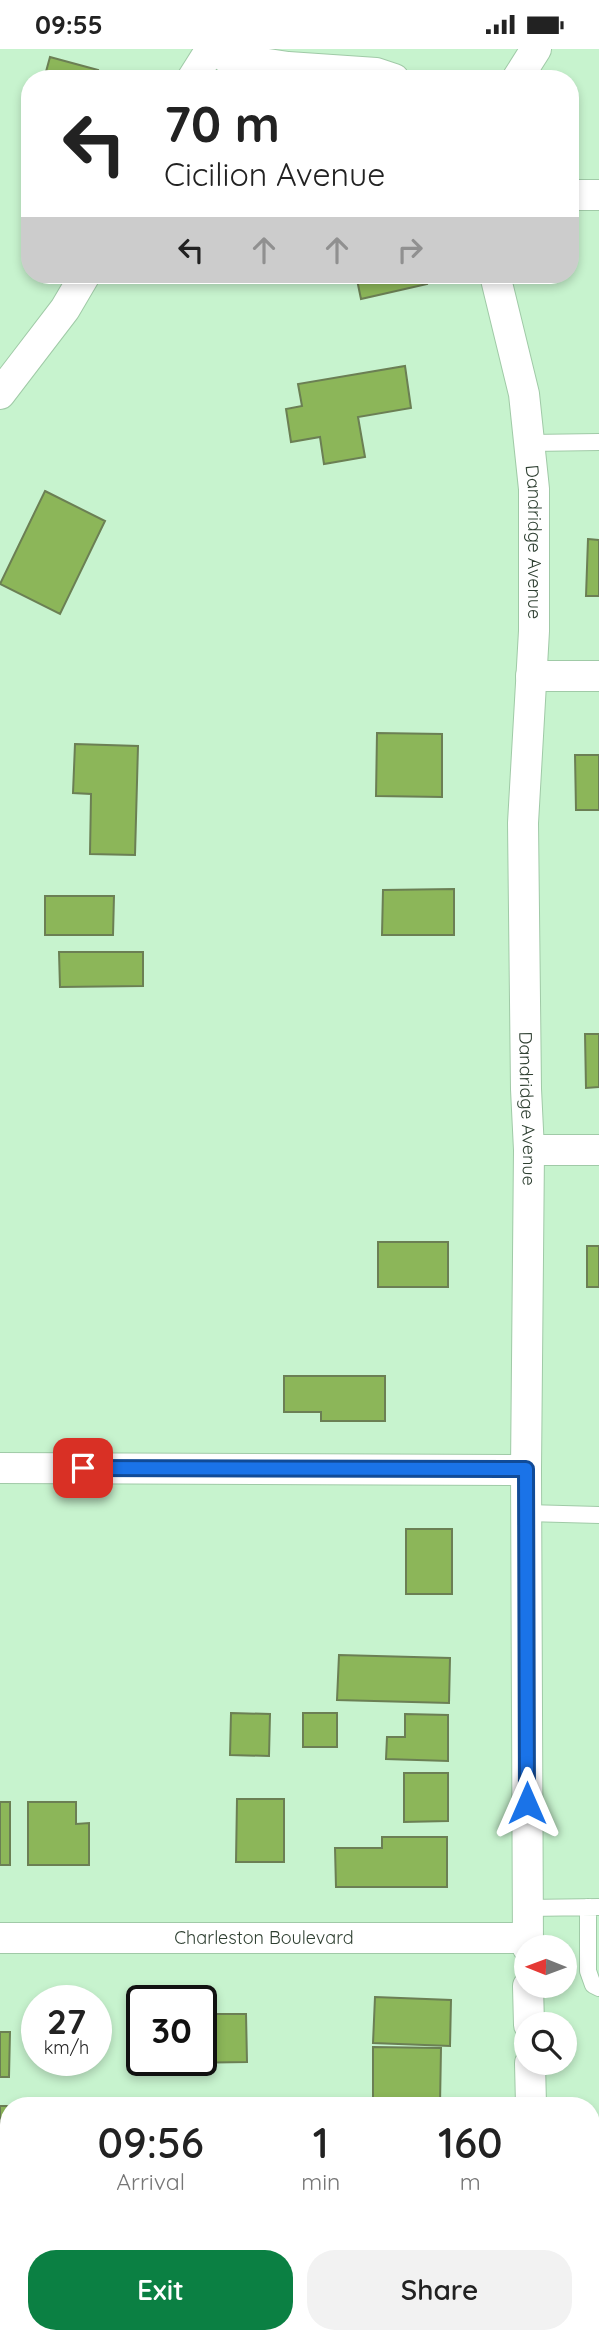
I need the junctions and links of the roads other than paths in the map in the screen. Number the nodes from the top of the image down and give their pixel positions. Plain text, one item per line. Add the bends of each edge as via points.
1 (213, 49) edge
2 (536, 49) edge
3 (198, 70) edge
4 (332, 70) edge
5 (523, 70) edge
6 (579, 195) edge
7 (599, 195) edge
8 (80, 284) edge
9 (497, 284) edge
10 (0, 394) edge
11 (599, 442) edge
12 (531, 443) junction
13 (531, 676) junction
14 (599, 676) edge
15 (529, 1150) junction
16 (599, 1150) edge
17 (0, 1468) edge
18 (526, 1469) junction
19 (527, 1513) junction
20 (599, 1515) edge
21 (593, 1907) edge
22 (527, 1908) junction
23 (528, 1935) edge
24 (0, 1938) edge
25 (514, 1943) edge
26 (599, 1987) edge
27 (530, 2075) edge
28 (531, 2097) edge

1 - 3 street
1 - 4 street via 227,58
2 - 5 street
6 - 7 street
8 - 10 street
9 - 12 street, Dandridge Avenue
11 - 12 lane
12 - 13 street, Dandridge Avenue
13 - 14 street
13 - 15 street, Dandridge Avenue via 523,823
15 - 16 street
15 - 18 street, Dandridge Avenue
17 - 18 street
18 - 19 street, Dandridge Avenue
19 - 20 lane
19 - 22 street, Dandridge Avenue
21 - 22 lane
21 - 26 lane via 588,1971 593,1985
22 - 23 street, Dandridge Avenue
24 - 25 street, Charleston Boulevard
27 - 28 street

